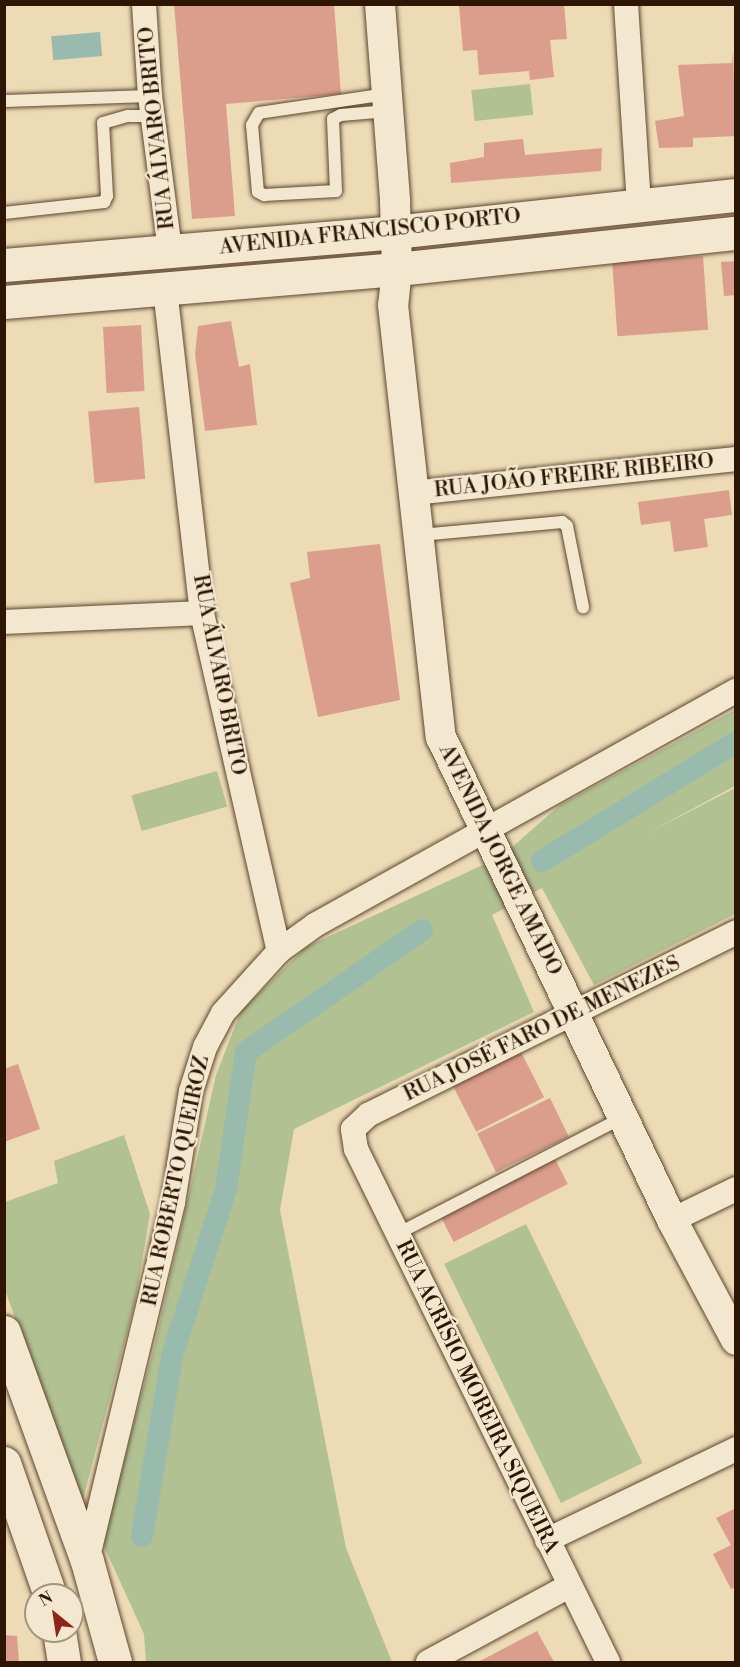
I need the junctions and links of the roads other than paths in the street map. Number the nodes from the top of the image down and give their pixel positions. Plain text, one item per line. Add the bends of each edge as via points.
1 (144, 4) edge
2 (380, 4) edge
3 (399, 4) edge
4 (626, 4) edge
5 (4, 101) edge
6 (389, 103) junction
7 (151, 106) junction
8 (735, 195) edge
9 (639, 205) junction
10 (4, 213) edge
11 (404, 230) junction
12 (735, 232) edge
13 (170, 251) junction
14 (4, 265) edge
15 (397, 269) junction
16 (165, 289) junction
17 (4, 302) edge
18 (735, 459) edge
19 (413, 493) junction
20 (418, 535) junction
21 (584, 607) dead end
22 (202, 613) junction
23 (4, 622) edge
24 (735, 691) edge
25 (485, 833) junction
26 (735, 932) edge
27 (279, 951) junction
28 (574, 1014) junction
29 (623, 1118) junction
30 (352, 1129) joint
31 (735, 1189) edge
32 (672, 1220) junction
33 (397, 1234) junction
34 (4, 1332) edge
35 (735, 1340) edge
36 (735, 1449) edge
37 (4, 1463) edge
38 (547, 1540) junction
39 (87, 1561) junction
40 (46, 1583) edge
41 (569, 1586) junction
42 (61, 1643) edge
43 (64, 1662) edge
44 (115, 1662) edge
45 (428, 1662) edge
46 (608, 1662) edge

1 - 7 street, RUA ÁLVARO BRITO
2 - 6 street
3 - 11 street via 413,161
4 - 9 street
5 - 7 lane
6 - 6 lane via 259,112 252,125 258,192 264,195 336,191 333,119
6 - 11 street
7 - 10 lane via 103,123 107,196 104,202
7 - 13 street, RUA ÁLVARO BRITO
8 - 9 main road, AVENIDA FRANCISCO PORTO
9 - 11 main road, AVENIDA FRANCISCO PORTO
11 - 13 main road, AVENIDA FRANCISCO PORTO
11 - 15 street, AVENIDA JORGE AMADO
12 - 15 main road, AVENIDA FRANCISCO PORTO
13 - 14 main road, AVENIDA FRANCISCO PORTO
15 - 16 main road, AVENIDA FRANCISCO PORTO
15 - 19 street, AVENIDA JORGE AMADO via 393,305
16 - 17 main road, AVENIDA FRANCISCO PORTO
16 - 22 street, RUA ÁLVARO BRITO
18 - 19 street, RUA JOÃO FREIRE RIBEIRO
19 - 20 street, AVENIDA JORGE AMADO
20 - 21 lane via 562,522 567,526
20 - 25 street, AVENIDA JORGE AMADO via 441,737
22 - 23 street
22 - 27 street, RUA ÁLVARO BRITO
24 - 25 street, RUA ROBERTO QUEIROZ
25 - 27 street, RUA ROBERTO QUEIROZ via 315,925
25 - 28 street, AVENIDA JORGE AMADO
26 - 28 street, RUA JOSÉ FARO DE MENEZES
27 - 39 street, RUA ROBERTO QUEIROZ via 223,1013 205,1047 195,1080 173,1202
28 - 29 street, AVENIDA JORGE AMADO
28 - 30 street, RUA JOSÉ FARO DE MENEZES via 368,1116
29 - 32 street, AVENIDA JORGE AMADO
29 - 33 lane
30 - 33 street, RUA ACRÍSIO MOREIRA SIQUEIRA via 356,1149
31 - 32 street
32 - 35 street, AVENIDA JORGE AMADO
33 - 38 street, RUA ACRÍSIO MOREIRA SIQUEIRA
34 - 39 main road
36 - 38 street
37 - 40 main road
38 - 41 street, RUA ACRÍSIO MOREIRA SIQUEIRA
39 - 44 main road
41 - 45 street
41 - 46 street, RUA ACRÍSIO MOREIRA SIQUEIRA
42 - 43 main road

